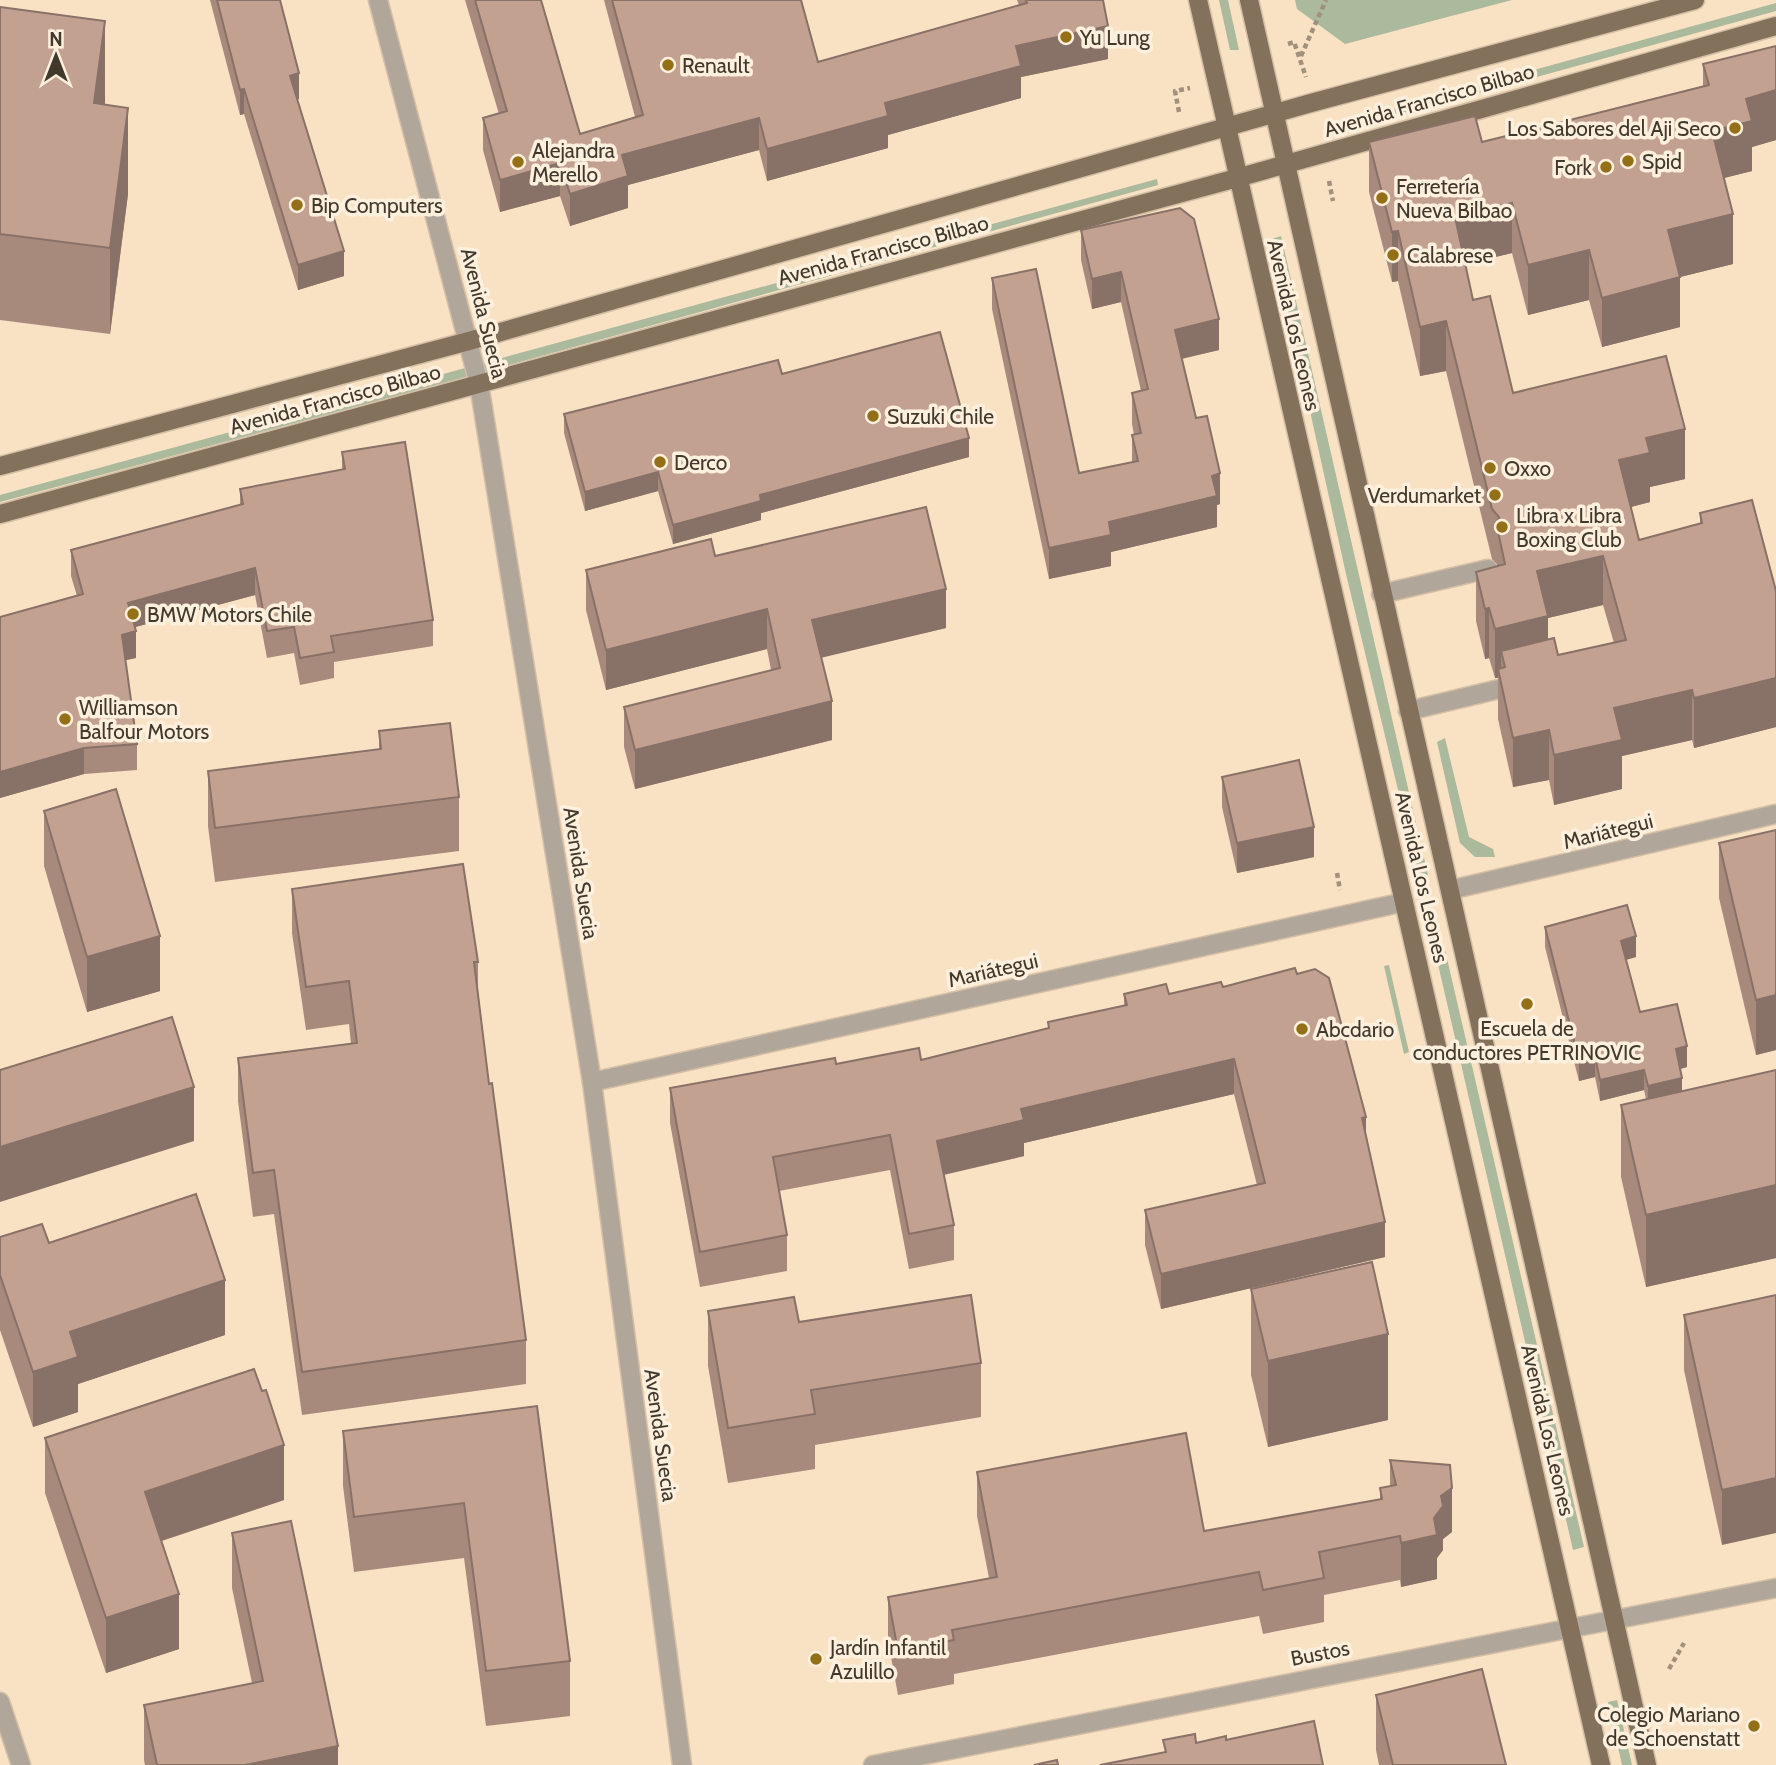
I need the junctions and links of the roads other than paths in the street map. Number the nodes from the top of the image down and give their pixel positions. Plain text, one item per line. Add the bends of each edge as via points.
1 (378, 0) edge
2 (1198, 0) edge
3 (1249, 0) edge
4 (1695, 0) edge
5 (1776, 26) edge
6 (1274, 114) junction
7 (1226, 128) junction
8 (1285, 164) junction
9 (1237, 178) junction
10 (469, 341) junction
11 (479, 384) junction
12 (0, 466) edge
13 (0, 513) edge
14 (1488, 569) edge
15 (1381, 594) junction
16 (1532, 681) edge
17 (1408, 711) junction
18 (1776, 814) edge
19 (1450, 890) junction
20 (1404, 902) junction
21 (592, 1082) junction
22 (1776, 1588) edge
23 (1612, 1619) junction
24 (1570, 1627) junction
25 (0, 1702) edge
26 (20, 1765) edge
27 (682, 1765) edge
28 (873, 1765) edge
29 (1601, 1765) edge
30 (1647, 1765) edge

1 - 10 street, Avenida Suecia
2 - 7 main road, Avenida Los Leones
3 - 6 main road, Avenida Los Leones
4 - 6 main road, Avenida Francisco Bilbao
5 - 8 main road, Avenida Francisco Bilbao
6 - 7 main road, Avenida Francisco Bilbao
6 - 8 main road, Avenida Los Leones
7 - 9 main road, Avenida Los Leones
7 - 10 main road, Avenida Francisco Bilbao
8 - 9 main road, Avenida Francisco Bilbao
8 - 15 main road, Avenida Los Leones
9 - 11 main road, Avenida Francisco Bilbao
9 - 20 main road, Avenida Los Leones
10 - 11 street, Avenida Suecia
10 - 12 main road, Avenida Francisco Bilbao
11 - 13 main road, Avenida Francisco Bilbao
11 - 21 street, Avenida Suecia
14 - 15 street
15 - 17 main road, Avenida Los Leones
16 - 17 street
17 - 19 main road, Avenida Los Leones
18 - 19 street, Mariátegui
19 - 23 main road, Avenida Los Leones
20 - 21 street, Mariátegui
20 - 24 main road, Avenida Los Leones
21 - 27 street, Avenida Suecia
22 - 23 street, Bustos
23 - 24 street, Bustos
23 - 30 main road, Avenida Los Leones
24 - 28 street, Bustos
24 - 29 main road, Avenida Los Leones
25 - 26 street

